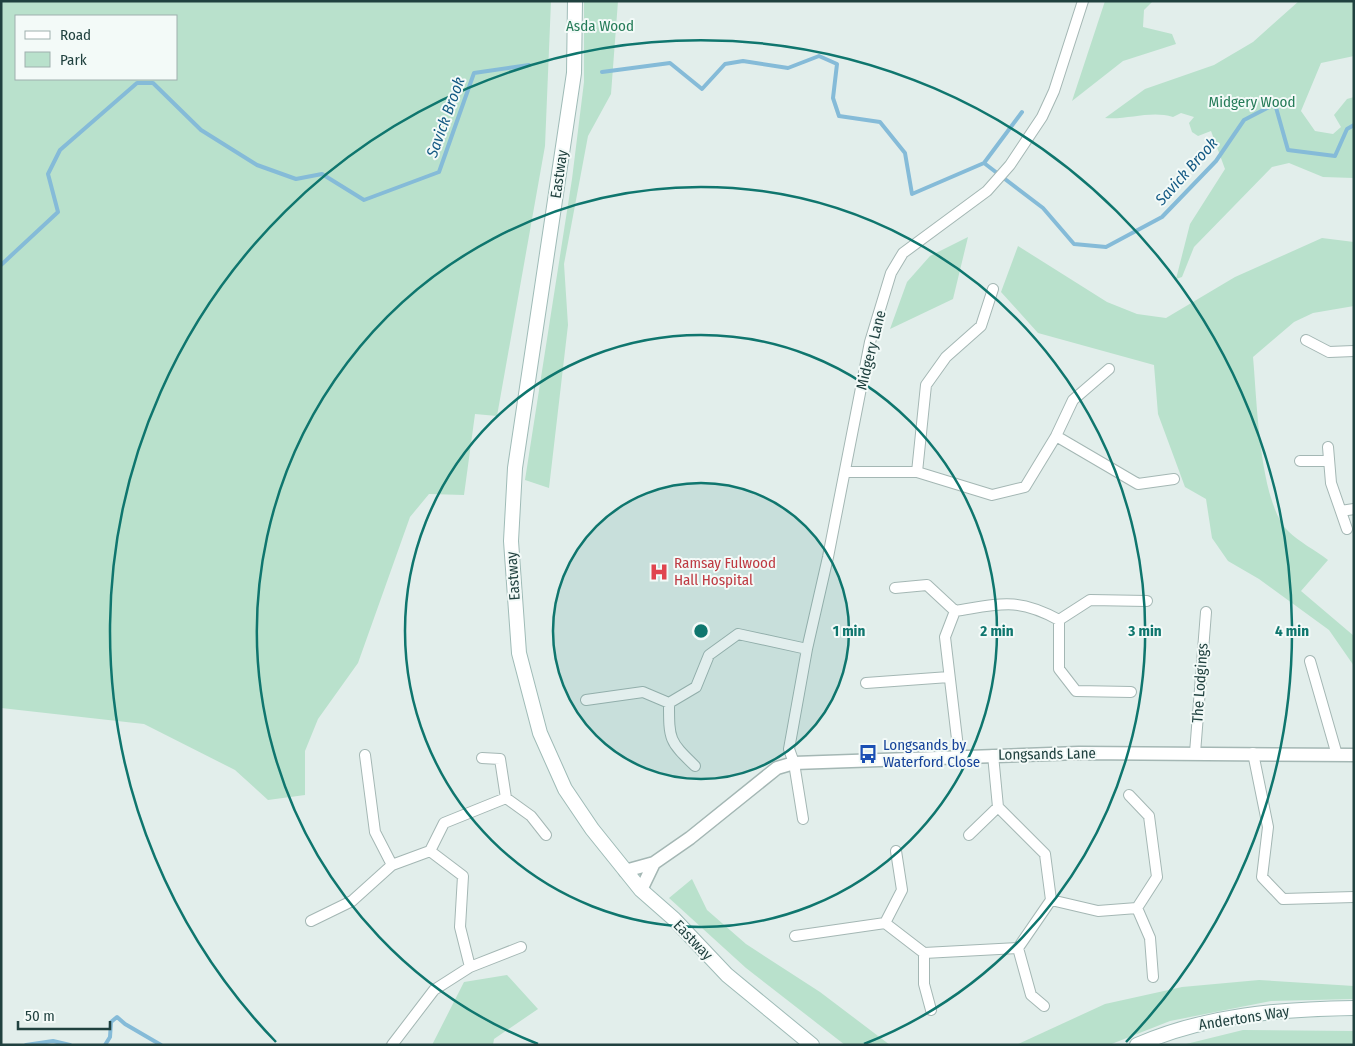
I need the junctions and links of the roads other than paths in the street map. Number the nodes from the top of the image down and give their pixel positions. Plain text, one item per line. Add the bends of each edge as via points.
1 (575, 1) edge
2 (1083, 1) edge
3 (993, 288) dead end
4 (1306, 340) dead end
5 (1354, 351) edge
6 (1109, 369) dead end
7 (1056, 436) junction
8 (1328, 447) dead end
9 (1300, 460) dead end
10 (1329, 461) junction
11 (845, 472) junction
12 (916, 472) junction
13 (1174, 479) dead end
14 (1354, 509) edge
15 (1341, 511) junction
16 (1347, 529) dead end
17 (895, 588) dead end
18 (1147, 601) dead end
19 (955, 611) junction
20 (1206, 612) dead end
21 (1059, 620) junction
22 (807, 649) junction
23 (1310, 661) dead end
24 (949, 677) junction
25 (866, 683) dead end
26 (1131, 692) dead end
27 (586, 700) dead end
28 (669, 703) junction
29 (1195, 753) junction
30 (1253, 754) junction
31 (1354, 754) edge
32 (365, 755) dead end
33 (993, 755) junction
34 (1337, 755) junction
35 (959, 756) junction
36 (482, 758) dead end
37 (794, 763) junction
38 (695, 766) dead end
39 (1129, 795) dead end
40 (506, 798) junction
41 (998, 807) junction
42 (803, 819) dead end
43 (546, 835) dead end
44 (970, 835) dead end
45 (896, 850) dead end
46 (430, 851) junction
47 (654, 863) junction
48 (392, 865) junction
49 (625, 871) junction
50 (641, 890) junction
51 (1354, 897) edge
52 (1051, 900) junction
53 (1137, 908) junction
54 (311, 921) dead end
55 (885, 924) junction
56 (795, 936) dead end
57 (521, 947) dead end
58 (1018, 948) junction
59 (924, 953) junction
60 (470, 967) junction
61 (1153, 977) dead end
62 (1044, 1006) dead end
63 (1354, 1008) edge
64 (931, 1010) dead end
65 (392, 1045) edge
66 (812, 1045) edge
67 (1136, 1045) edge

1 - 49 main road, Eastway via 574,73 515,468 511,541 519,653 540,733 565,789
2 - 11 street, Midgery Lane via 1054,91 1042,117 1010,165 993,185 903,253 891,273 870,342
3 - 12 street via 981,326 946,357 926,384
4 - 5 street via 1329,352
6 - 7 street via 1073,400
7 - 12 street via 1026,487 992,496
7 - 13 street via 1138,484
8 - 10 street
9 - 10 street
10 - 15 street via 1331,483
11 - 12 street
11 - 22 street, Midgery Lane
14 - 15 street
15 - 16 street
17 - 19 street via 927,585
18 - 21 street via 1090,600
19 - 21 street via 1007,602 1037,608
19 - 24 street via 945,637
20 - 29 street, The Lodgings
21 - 26 street via 1058,669 1076,691
22 - 28 street via 738,634 709,655 696,687
22 - 37 street, Midgery Lane via 790,749
23 - 34 street
24 - 25 street
24 - 35 street
27 - 28 street via 643,692
28 - 38 street via 669,728 674,746
29 - 30 street, Longsands Lane
29 - 33 street, Longsands Lane
30 - 34 street, Longsands Lane
30 - 51 street via 1268,827 1262,877 1282,899
31 - 34 street, Longsands Lane
32 - 48 street via 375,832
33 - 35 street, Longsands Lane
33 - 41 street
35 - 37 street, Longsands Lane
36 - 40 street via 500,760
37 - 42 street, Midgery Lane
37 - 47 street, Longsands Lane via 777,768
39 - 53 street via 1149,816 1157,877
40 - 43 street via 531,816
40 - 46 street via 444,823
41 - 44 street
41 - 52 street via 1045,854
45 - 55 street via 902,890
46 - 48 street
46 - 60 street via 463,876 460,928
47 - 49 street, Longsands Lane
47 - 50 street, Longsands Lane
48 - 54 street via 352,901
49 - 50 main road, Eastway
50 - 66 main road, Eastway via 674,919 727,975
52 - 53 street via 1098,911
52 - 58 street
53 - 61 street via 1150,938
55 - 56 street
55 - 59 street
57 - 60 street
58 - 59 street
58 - 62 street via 1031,995
59 - 64 street via 924,984
60 - 65 street via 434,990
63 - 67 main road, Andertons Way via 1265,1011 1222,1018

